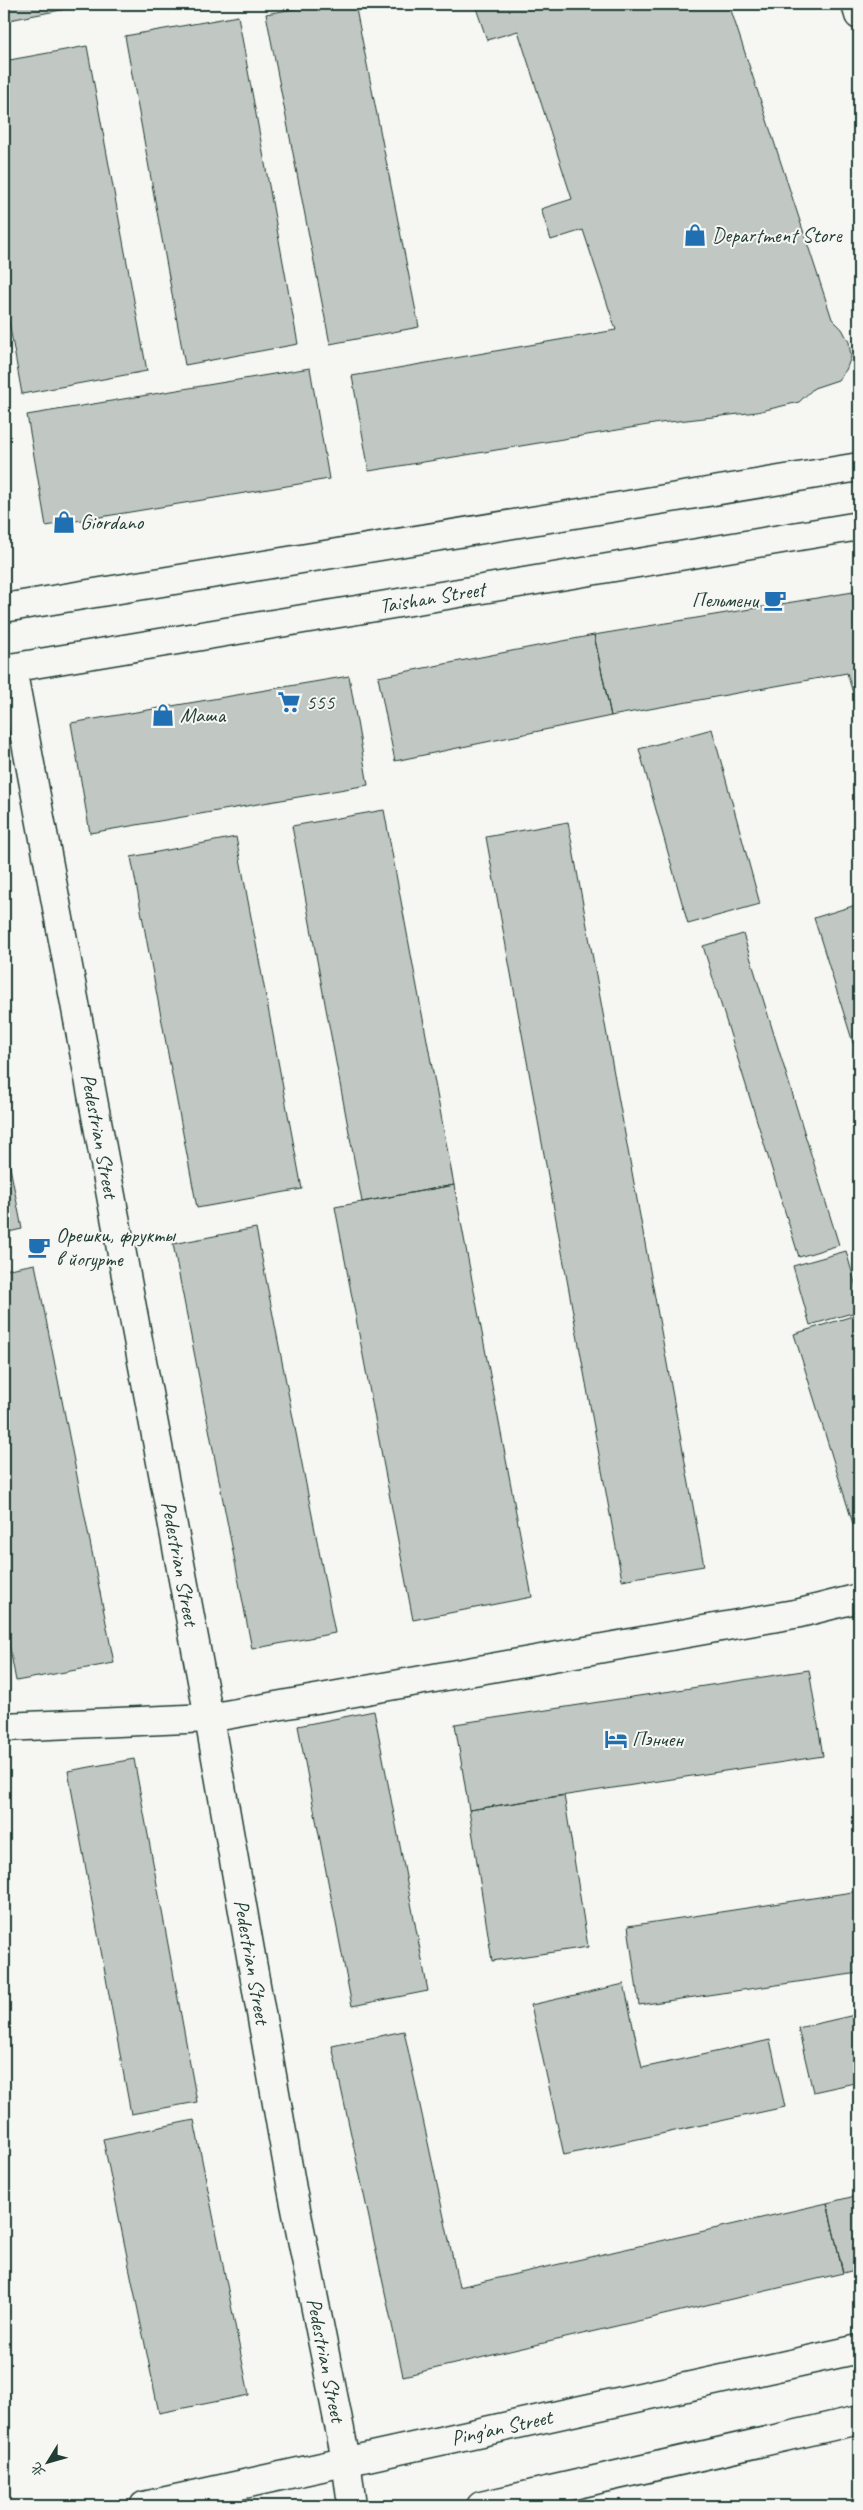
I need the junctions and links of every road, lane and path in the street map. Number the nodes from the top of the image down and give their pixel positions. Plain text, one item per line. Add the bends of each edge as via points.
1 (856, 4) edge
2 (859, 16) edge
3 (859, 467) edge
4 (859, 526) edge
5 (4, 608) edge
6 (8, 668) edge
7 (859, 1598) edge
8 (210, 1718) junction
9 (4, 1727) edge
10 (859, 2350) edge
11 (859, 2420) edge
12 (346, 2460) junction
13 (144, 2506) edge
14 (352, 2506) edge
15 (481, 2506) edge

1 - 2 main road
3 - 5 main road
4 - 6 main road, Taishan Street
6 - 8 main road, Pedestrian Street
7 - 8 main road via 800,1613
8 - 9 main road
8 - 12 main road, Pedestrian Street via 292,2189
10 - 12 main road, Ping'an Street
11 - 15 main road
12 - 13 main road, Ping'an Street
12 - 14 main road, Pedestrian Street

